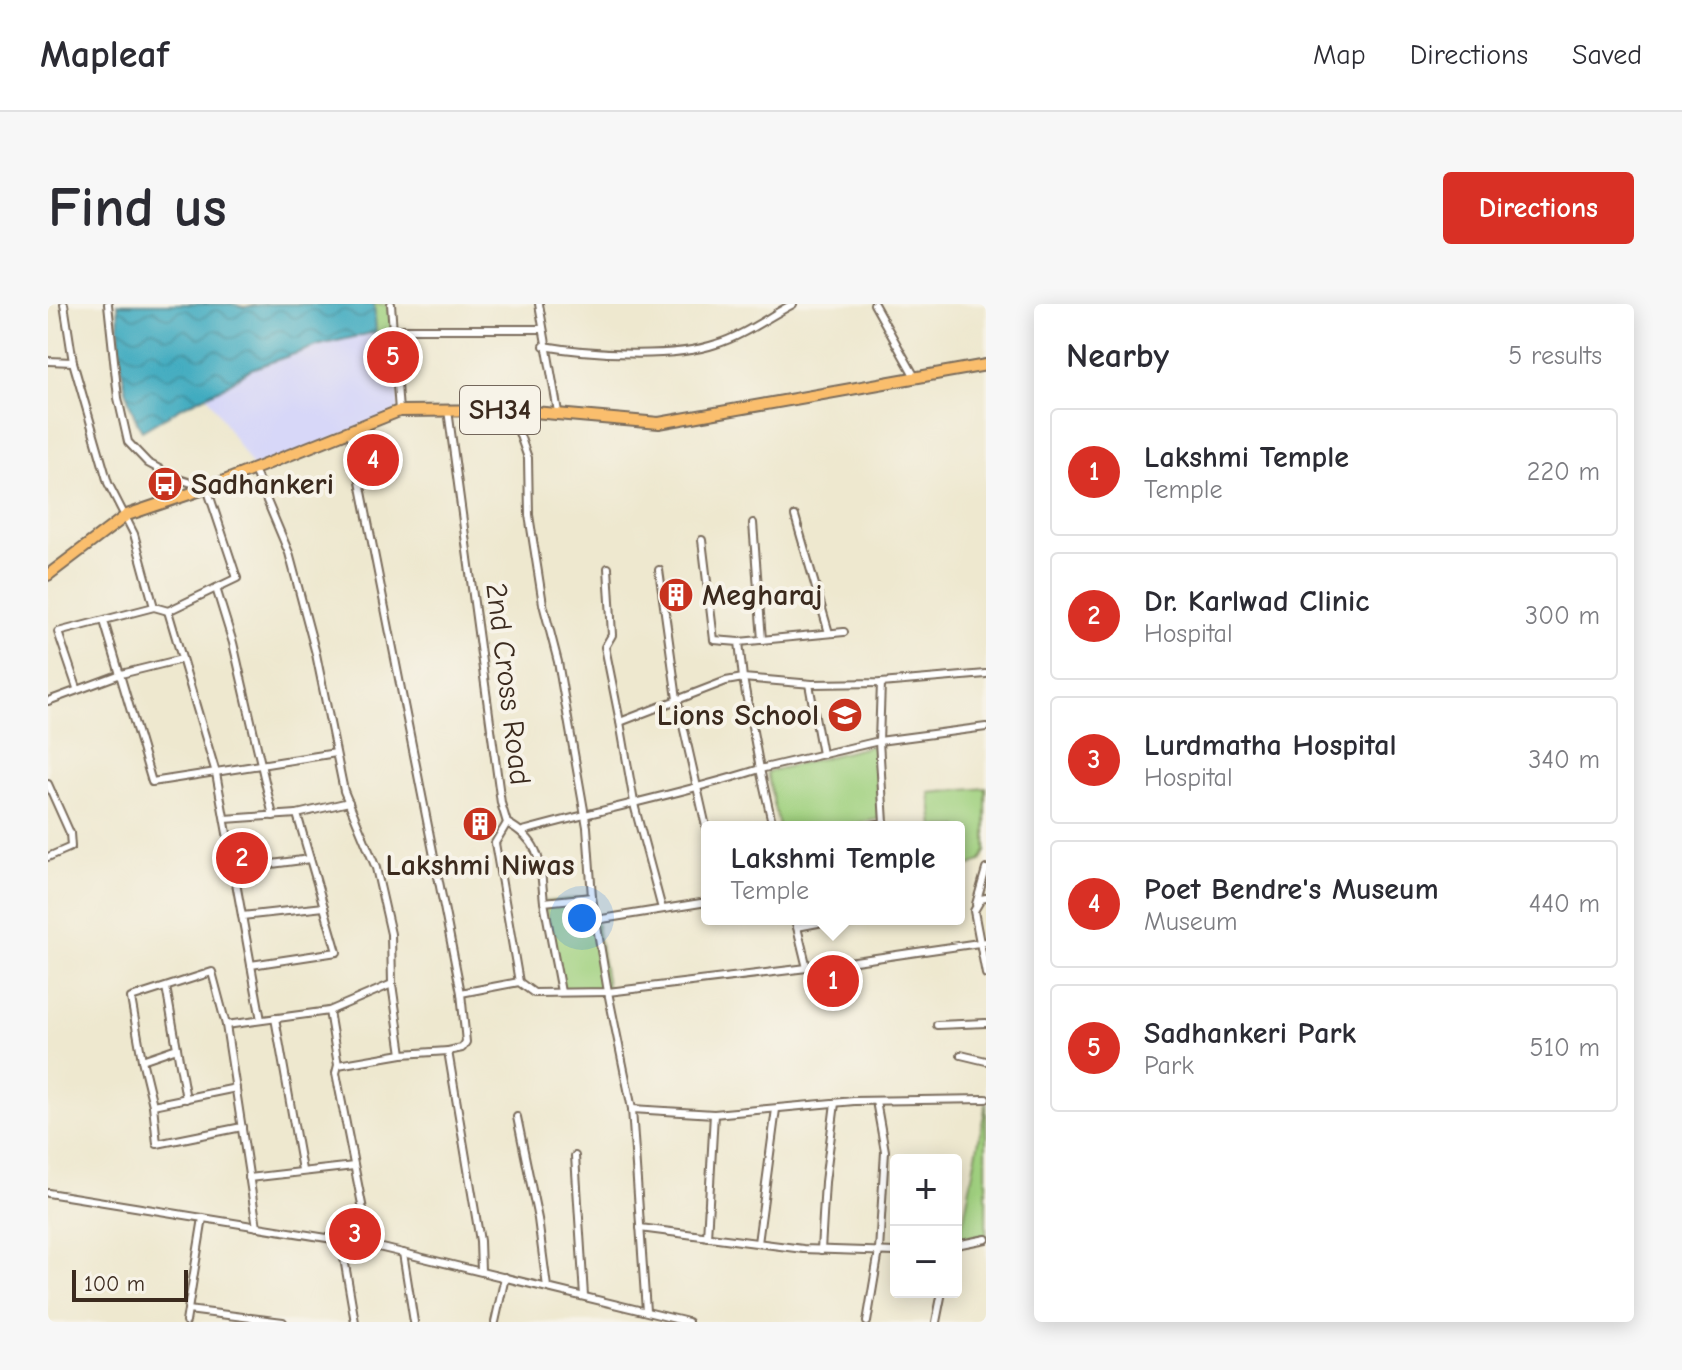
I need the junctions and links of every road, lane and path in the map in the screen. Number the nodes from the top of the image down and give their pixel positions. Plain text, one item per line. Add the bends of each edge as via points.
1 (64, 304) edge
2 (108, 304) edge
3 (391, 304) edge
4 (539, 304) edge
5 (793, 304) edge
6 (874, 304) edge
7 (393, 329) junction
8 (542, 329) junction
9 (544, 346) junction
10 (48, 361) edge
11 (73, 362) junction
12 (986, 365) edge
13 (915, 377) junction
14 (448, 410) junction
15 (511, 410) junction
16 (399, 411) junction
17 (558, 412) junction
18 (350, 431) junction
19 (254, 470) junction
20 (207, 488) junction
21 (127, 515) junction
22 (795, 516) dead end
23 (753, 523) dead end
24 (702, 540) dead end
25 (608, 568) dead end
26 (659, 570) dead end
27 (48, 575) edge
28 (216, 588) junction
29 (154, 607) junction
30 (168, 611) junction
31 (104, 621) junction
32 (844, 632) dead end
33 (829, 633) junction
34 (762, 640) junction
35 (739, 642) junction
36 (182, 659) junction
37 (121, 674) junction
38 (986, 674) edge
39 (743, 678) junction
40 (881, 683) junction
41 (809, 684) junction
42 (77, 688) junction
43 (677, 699) junction
44 (48, 701) edge
45 (620, 722) junction
46 (986, 727) edge
47 (879, 741) junction
48 (336, 753) junction
49 (822, 754) junction
50 (261, 766) junction
51 (760, 769) junction
52 (216, 773) junction
53 (48, 784) edge
54 (698, 789) junction
55 (349, 802) junction
56 (634, 804) junction
57 (584, 813) junction
58 (297, 814) junction
59 (273, 816) junction
60 (225, 819) junction
61 (705, 821) edge
62 (772, 821) edge
63 (884, 821) edge
64 (507, 823) junction
65 (523, 831) junction
66 (48, 857) edge
67 (310, 859) junction
68 (234, 869) junction
69 (986, 869) edge
70 (592, 897) junction
71 (986, 898) edge
72 (544, 902) junction
73 (701, 903) edge
74 (324, 907) junction
75 (662, 909) junction
76 (974, 911) junction
77 (242, 916) junction
78 (596, 920) junction
79 (796, 925) edge
80 (983, 942) edge
81 (251, 965) junction
82 (807, 968) junction
83 (986, 974) edge
84 (519, 982) junction
85 (392, 984) junction
86 (166, 987) junction
87 (561, 992) junction
88 (608, 992) junction
89 (461, 993) junction
90 (329, 1011) junction
91 (275, 1018) junction
92 (261, 1020) junction
93 (986, 1023) edge
94 (226, 1025) junction
95 (937, 1025) dead end
96 (177, 1048) junction
97 (448, 1051) junction
98 (402, 1054) junction
99 (961, 1055) dead end
100 (142, 1060) junction
101 (986, 1061) edge
102 (338, 1065) junction
103 (236, 1088) junction
104 (186, 1099) junction
105 (986, 1099) edge
106 (876, 1101) junction
107 (835, 1103) junction
108 (153, 1105) junction
109 (632, 1109) junction
110 (776, 1109) junction
111 (714, 1114) junction
112 (517, 1117) dead end
113 (242, 1127) junction
114 (575, 1156) dead end
115 (354, 1166) junction
116 (302, 1170) junction
117 (249, 1178) junction
118 (48, 1193) edge
119 (203, 1218) junction
120 (257, 1227) junction
121 (640, 1228) junction
122 (707, 1237) junction
123 (986, 1239) edge
124 (341, 1241) junction
125 (758, 1243) junction
126 (962, 1244) edge
127 (370, 1245) junction
128 (821, 1250) junction
129 (879, 1251) junction
130 (890, 1252) edge
131 (403, 1253) junction
132 (481, 1271) junction
133 (505, 1277) junction
134 (547, 1287) junction
135 (584, 1296) junction
136 (941, 1298) edge
137 (188, 1310) junction
138 (646, 1311) junction
139 (664, 1319) edge
140 (256, 1320) edge
141 (186, 1322) edge
142 (283, 1322) edge
143 (355, 1322) edge
144 (414, 1322) edge
145 (495, 1322) edge
146 (688, 1322) edge
147 (867, 1322) edge
148 (936, 1322) edge

1 - 11 street
2 - 20 street via 128,442 148,463
3 - 7 street
4 - 8 street
5 - 9 street via 718,344 699,348 570,351
6 - 13 street
7 - 8 street
7 - 16 street
8 - 9 street
9 - 17 street
10 - 11 street
11 - 21 street via 108,483
12 - 13 main road, SH34
13 - 17 main road, SH34 via 659,423
14 - 15 main road, SH34
14 - 16 main road, SH34
14 - 64 street, 2nd Cross Road
15 - 17 main road, SH34
15 - 57 street via 528,458 529,515 543,604
16 - 18 main road, SH34
18 - 19 main road, SH34
18 - 89 street
19 - 20 main road, SH34
19 - 48 street via 289,553
20 - 21 main road, SH34
20 - 28 street via 237,578
21 - 27 main road, SH34
21 - 29 street
22 - 33 street
23 - 34 street
24 - 35 street via 714,640
25 - 45 street via 612,635 605,647
26 - 43 street
28 - 30 street
28 - 50 street
29 - 30 street
29 - 31 street
30 - 36 street
31 - 37 street
31 - 42 street via 58,632
32 - 33 street
33 - 34 street
34 - 35 street
35 - 39 street
36 - 37 street
36 - 52 street
37 - 42 street
37 - 52 street via 152,782
38 - 40 street
39 - 41 street
39 - 43 street
39 - 51 street
40 - 41 street
40 - 47 street
41 - 49 street
42 - 44 street
43 - 45 street
43 - 54 street
45 - 56 street
46 - 47 street
47 - 49 street
47 - 63 street
48 - 50 street
48 - 55 street
49 - 51 street
50 - 52 street
50 - 59 street
51 - 54 street
51 - 62 street
52 - 60 street
53 - 66 street via 71,847
54 - 56 street
54 - 61 street
55 - 58 street
55 - 85 street via 376,868 391,934
56 - 57 street
56 - 75 street
57 - 65 street
57 - 70 street
58 - 59 street
58 - 67 street
59 - 60 street
60 - 68 street
64 - 65 street, 2nd Cross Road
64 - 84 street via 495,843
65 - 72 street via 538,851
67 - 68 street
67 - 74 street
68 - 77 street
69 - 76 street
70 - 72 street
70 - 78 street
71 - 76 street
72 - 87 street
73 - 75 street
74 - 77 street
74 - 81 street via 337,952
75 - 78 street
76 - 80 street
77 - 81 street
78 - 88 street
79 - 82 street
80 - 82 street
80 - 83 street
81 - 92 street
82 - 88 street
84 - 87 street via 534,993
84 - 89 street
85 - 90 street
85 - 98 street
86 - 94 street via 212,972
86 - 96 street
86 - 100 street via 131,998
87 - 88 street
88 - 109 street
89 - 97 street via 466,1042
90 - 91 street
90 - 102 street
91 - 92 street
91 - 116 street
92 - 94 street
93 - 95 street
94 - 103 street
96 - 100 street
96 - 104 street
97 - 98 street
97 - 132 street
98 - 102 street
99 - 101 street
100 - 108 street
102 - 115 street
103 - 104 street
103 - 113 street
104 - 108 street
105 - 106 street
106 - 107 street
106 - 129 street via 885,1151
107 - 110 street
107 - 128 street
108 - 113 street via 157,1144
109 - 111 street
109 - 121 street
110 - 111 street
110 - 125 street
111 - 122 street
112 - 134 street
113 - 117 street
114 - 135 street
115 - 116 street
115 - 127 street
116 - 117 street
117 - 120 street
118 - 119 street
119 - 120 street
119 - 137 street
120 - 124 street
121 - 122 street
121 - 138 street
122 - 125 street
123 - 126 street
124 - 127 street
124 - 143 street
125 - 128 street
127 - 131 street
128 - 129 street
129 - 130 street
129 - 147 street
131 - 132 street
131 - 144 street
132 - 133 street
133 - 134 street
133 - 145 street
134 - 135 street
135 - 138 street
136 - 148 street
137 - 140 street
137 - 141 street
138 - 139 street
139 - 146 street
140 - 142 street

